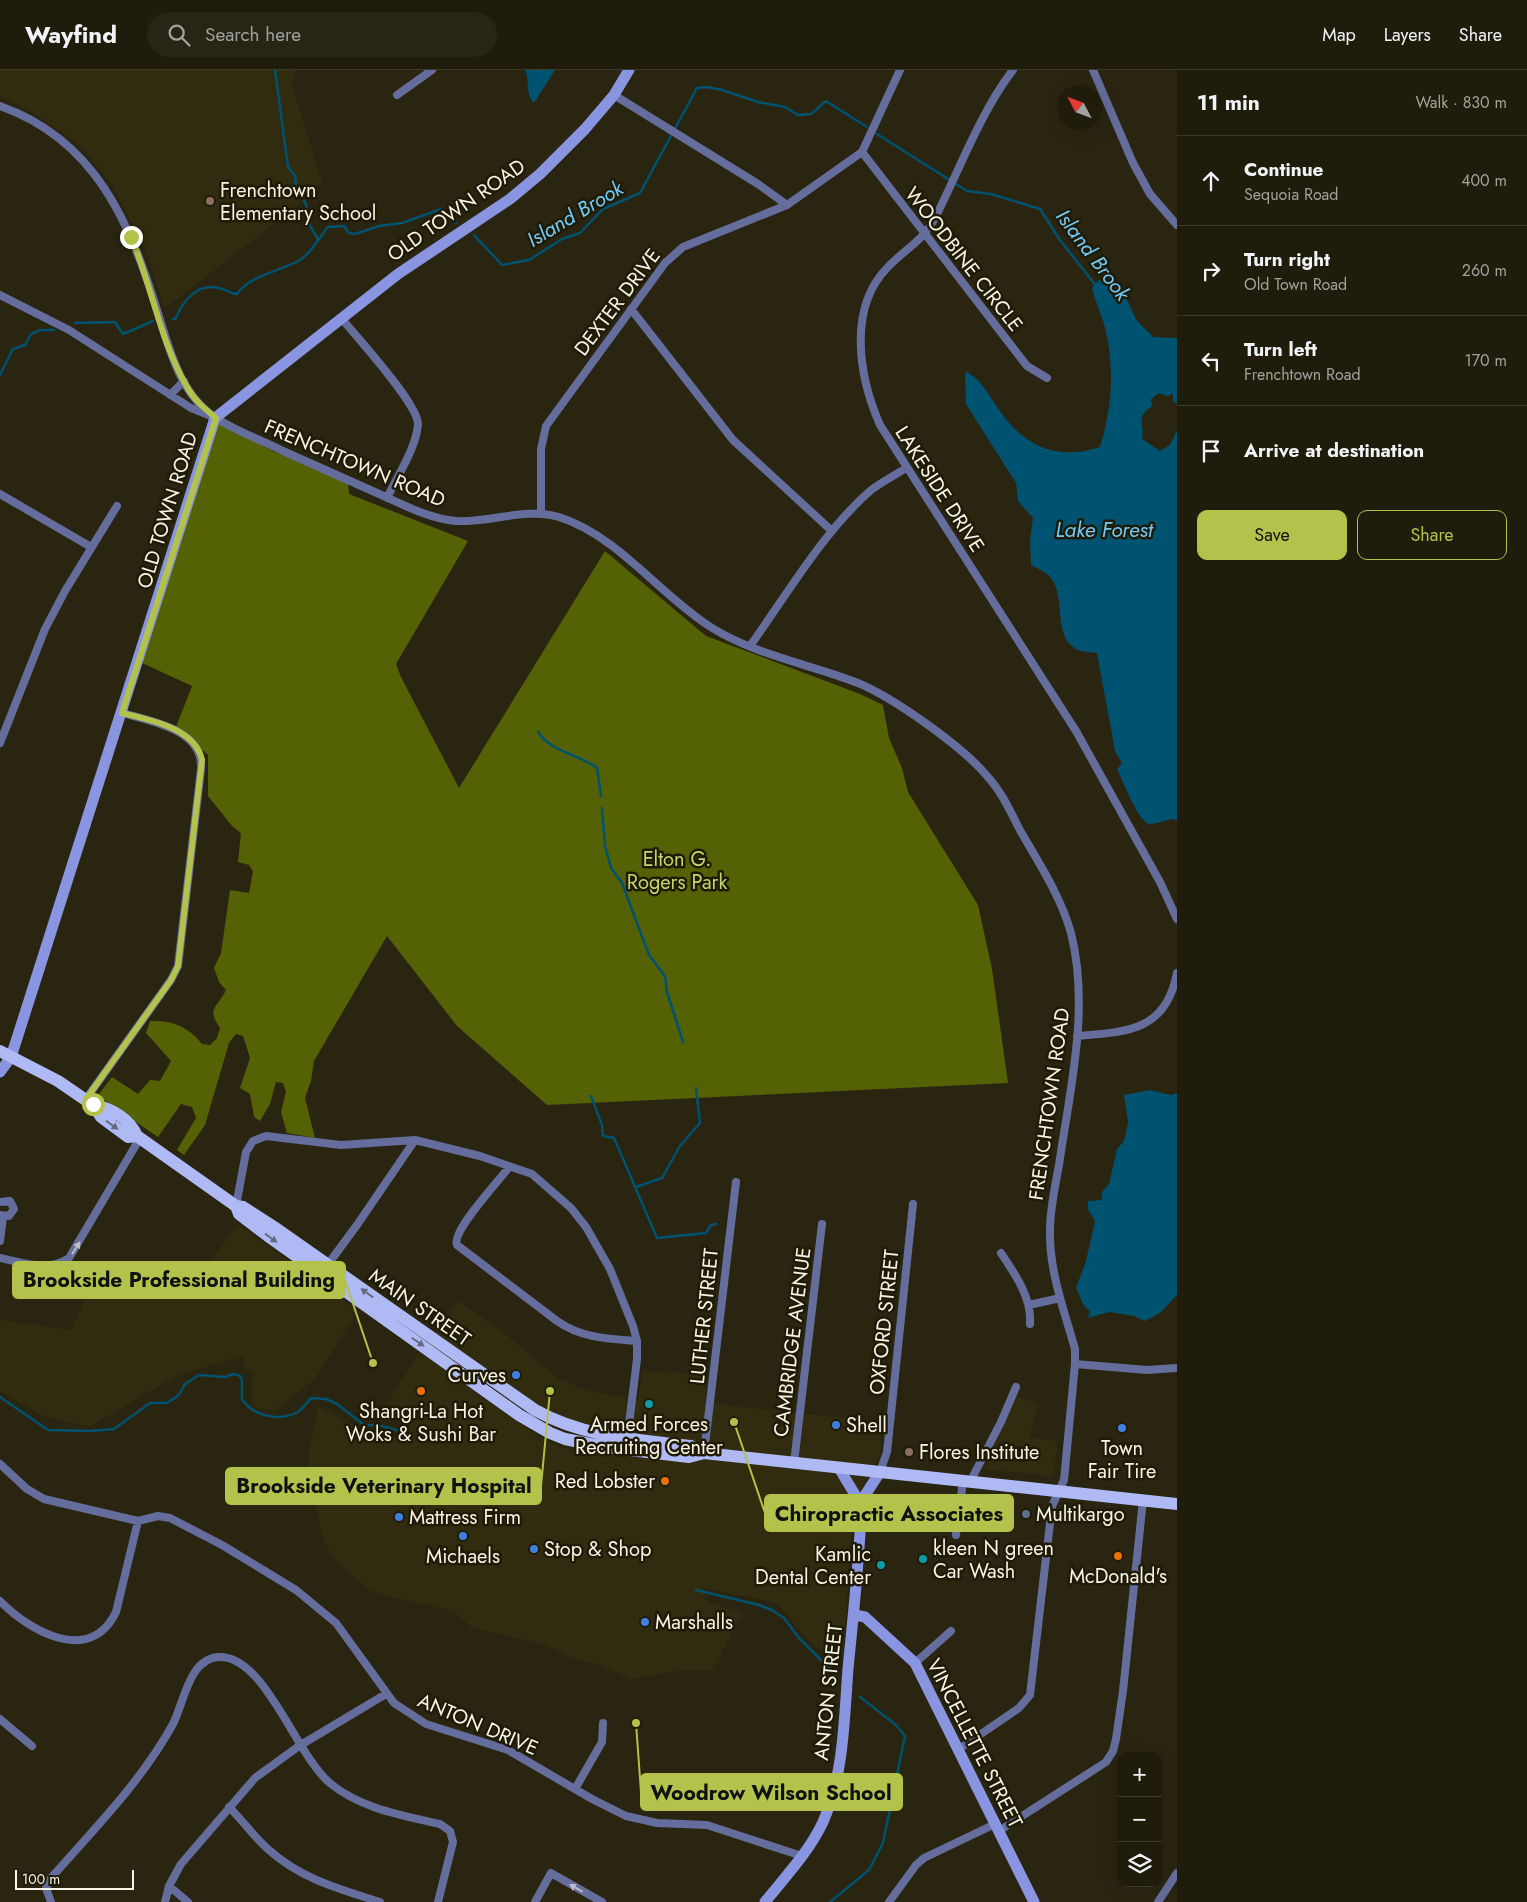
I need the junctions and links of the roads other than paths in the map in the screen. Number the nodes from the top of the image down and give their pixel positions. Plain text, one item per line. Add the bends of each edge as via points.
1 (432, 70) edge
2 (629, 70) edge
3 (900, 70) edge
4 (1013, 70) edge
5 (1093, 70) edge
6 (397, 95) dead end
7 (614, 95) junction
8 (0, 106) edge
9 (862, 152) junction
10 (787, 205) junction
11 (1177, 225) edge
12 (925, 235) junction
13 (0, 295) edge
14 (631, 310) junction
15 (342, 319) junction
16 (1047, 378) dead end
17 (184, 381) junction
18 (170, 394) junction
19 (216, 418) junction
20 (906, 468) junction
21 (0, 494) edge
22 (387, 498) junction
23 (117, 506) dead end
24 (541, 513) junction
25 (832, 531) junction
26 (91, 547) junction
27 (750, 646) junction
28 (122, 713) junction
29 (0, 743) edge
30 (1177, 919) edge
31 (1177, 973) edge
32 (1077, 1036) junction
33 (5, 1054) edge
34 (0, 1072) edge
35 (90, 1102) junction
36 (139, 1137) junction
37 (415, 1140) junction
38 (509, 1167) junction
39 (736, 1182) dead end
40 (0, 1202) edge
41 (913, 1204) dead end
42 (236, 1206) junction
43 (1, 1216) edge
44 (822, 1224) dead end
45 (0, 1242) edge
46 (1002, 1253) dead end
47 (0, 1258) edge
48 (324, 1269) junction
49 (1060, 1298) junction
50 (1029, 1305) junction
51 (1030, 1324) dead end
52 (637, 1341) junction
53 (1075, 1364) junction
54 (1177, 1368) edge
55 (1016, 1387) dead end
56 (623, 1444) junction
57 (704, 1453) junction
58 (794, 1463) junction
59 (0, 1464) edge
60 (839, 1468) junction
61 (880, 1472) junction
62 (966, 1481) junction
63 (1058, 1491) junction
64 (1143, 1500) junction
65 (860, 1503) junction
66 (1177, 1504) edge
67 (138, 1521) junction
68 (956, 1535) dead end
69 (0, 1601) edge
70 (855, 1615) junction
71 (951, 1631) dead end
72 (915, 1663) junction
73 (386, 1694) junction
74 (0, 1719) edge
75 (603, 1723) dead end
76 (32, 1746) dead end
77 (299, 1746) junction
78 (959, 1749) junction
79 (575, 1789) junction
80 (230, 1807) junction
81 (997, 1827) junction
82 (802, 1856) junction
83 (1177, 1873) edge
84 (170, 1886) junction
85 (51, 1902) edge
86 (165, 1902) edge
87 (188, 1902) edge
88 (380, 1902) edge
89 (438, 1902) edge
90 (535, 1902) edge
91 (602, 1902) edge
92 (765, 1902) edge
93 (888, 1902) edge
94 (1034, 1902) edge
95 (1158, 1902) edge

1 - 6 street
2 - 7 main road, OLD TOWN ROAD
3 - 9 street, DEXTER DRIVE
4 - 12 street, LAKESIDE DRIVE via 990,107
5 - 11 street via 1133,163 1150,194
7 - 10 street
7 - 15 main road, OLD TOWN ROAD via 546,168 510,199 409,266
8 - 17 street, FRENCHTOWN ROAD via 26,116 75,150 118,208 144,268 174,361
9 - 10 street, DEXTER DRIVE
9 - 12 street, WOODBINE CIRCLE
10 - 14 street, DEXTER DRIVE via 684,247 665,262
12 - 16 street, WOODBINE CIRCLE via 1027,366
12 - 20 street, LAKESIDE DRIVE via 888,266 876,281 862,327 861,357 866,390 880,425
13 - 18 street via 69,330
14 - 24 street, DEXTER DRIVE via 546,426 541,449
14 - 25 street via 733,440
15 - 19 main road, OLD TOWN ROAD
15 - 22 street via 416,415 413,444
17 - 18 street
17 - 19 street, FRENCHTOWN ROAD via 198,402
18 - 19 street via 201,413
19 - 22 street, FRENCHTOWN ROAD
19 - 28 main road, OLD TOWN ROAD
20 - 25 street via 871,490
20 - 30 street, LAKESIDE DRIVE via 1076,732 1160,882
21 - 26 street
22 - 24 street, FRENCHTOWN ROAD via 433,516 458,521
23 - 26 street
24 - 27 street, FRENCHTOWN ROAD via 587,527 705,624
25 - 27 street
26 - 29 street via 46,629
27 - 32 street, FRENCHTOWN ROAD via 879,693 943,737 984,772 997,788 1040,864 1066,919 1078,975
28 - 33 main road, OLD TOWN ROAD
28 - 35 street via 188,738 200,751 202,769 178,966
31 - 32 street via 1169,1000 1149,1023 1121,1032
32 - 49 street, FRENCHTOWN ROAD via 1050,1228
33 - 34 main road, OLD TOWN ROAD
33 - 35 main road, MAIN STREET via 45,1073
35 - 36 main road, MAIN STREET via 101,1117 128,1136
36 - 42 main road, MAIN STREET
47 -> 36 street via 44,1266 69,1258
37 - 38 street via 480,1156
37 - 42 street via 341,1145 272,1136 258,1138 246,1152
37 - 48 street
38 - 52 street via 523,1169 540,1180 586,1227 610,1269
38 - 52 street via 462,1225 455,1242 564,1326 581,1334
39 - 57 street, LUTHER STREET
40 - 43 street via 7,1200 13,1206 11,1215
41 - 61 street, OXFORD STREET via 887,1452
42 - 48 main road, MAIN STREET via 243,1207
43 - 45 street
44 - 58 street, CAMBRIDGE AVENUE
46 - 50 street
48 - 56 main road, MAIN STREET via 533,1416
49 - 50 street
49 - 53 street, FRENCHTOWN ROAD via 1075,1349
50 - 51 street
52 - 56 street via 634,1387
53 - 54 street via 1147,1370
53 - 63 street, FRENCHTOWN ROAD via 1064,1480
55 - 62 street via 1001,1422
56 - 57 main road, MAIN STREET via 691,1446
57 - 58 main road, MAIN STREET
58 - 60 main road, MAIN STREET
59 - 67 street via 27,1489 44,1499
60 - 61 main road, MAIN STREET
60 - 65 main road
61 - 62 main road, MAIN STREET
61 - 65 main road
62 - 63 main road, MAIN STREET
62 - 68 street
63 - 64 main road, MAIN STREET
63 - 78 street, FRENCHTOWN ROAD via 1048,1532 1030,1696 1019,1708
64 - 66 main road, MAIN STREET
64 - 81 street via 1123,1691 1113,1751 1100,1766
65 - 70 main road
67 - 69 street via 116,1612 97,1634 74,1639 49,1636 21,1620
67 - 73 street, ANTON DRIVE via 158,1516 170,1518 296,1590 336,1623
70 - 72 main road, VINCELLETTE STREET via 865,1617
70 - 82 main road, ANTON STREET via 842,1754 832,1798
71 - 72 street
72 - 78 main road, VINCELLETTE STREET
73 - 77 street
73 - 79 street, ANTON DRIVE via 426,1724 508,1750
74 - 76 street
75 - 79 street via 602,1742
77 - 80 street via 254,1778
77 - 85 street via 256,1676 231,1659 206,1660 196,1670 174,1722 139,1777 48,1883 46,1893
77 - 89 street via 324,1778 354,1800 440,1824 450,1831 454,1842
78 - 81 main road, VINCELLETTE STREET
79 - 82 street, ANTON DRIVE via 608,1808 641,1820 707,1824
80 - 84 street via 181,1864
80 - 88 street via 259,1841 294,1868 328,1886
81 - 93 street via 924,1858
81 - 94 main road, VINCELLETTE STREET
82 - 92 main road, ANTON STREET
83 - 95 street
84 - 86 street
84 - 87 street
91 -> 90 street via 551,1873

